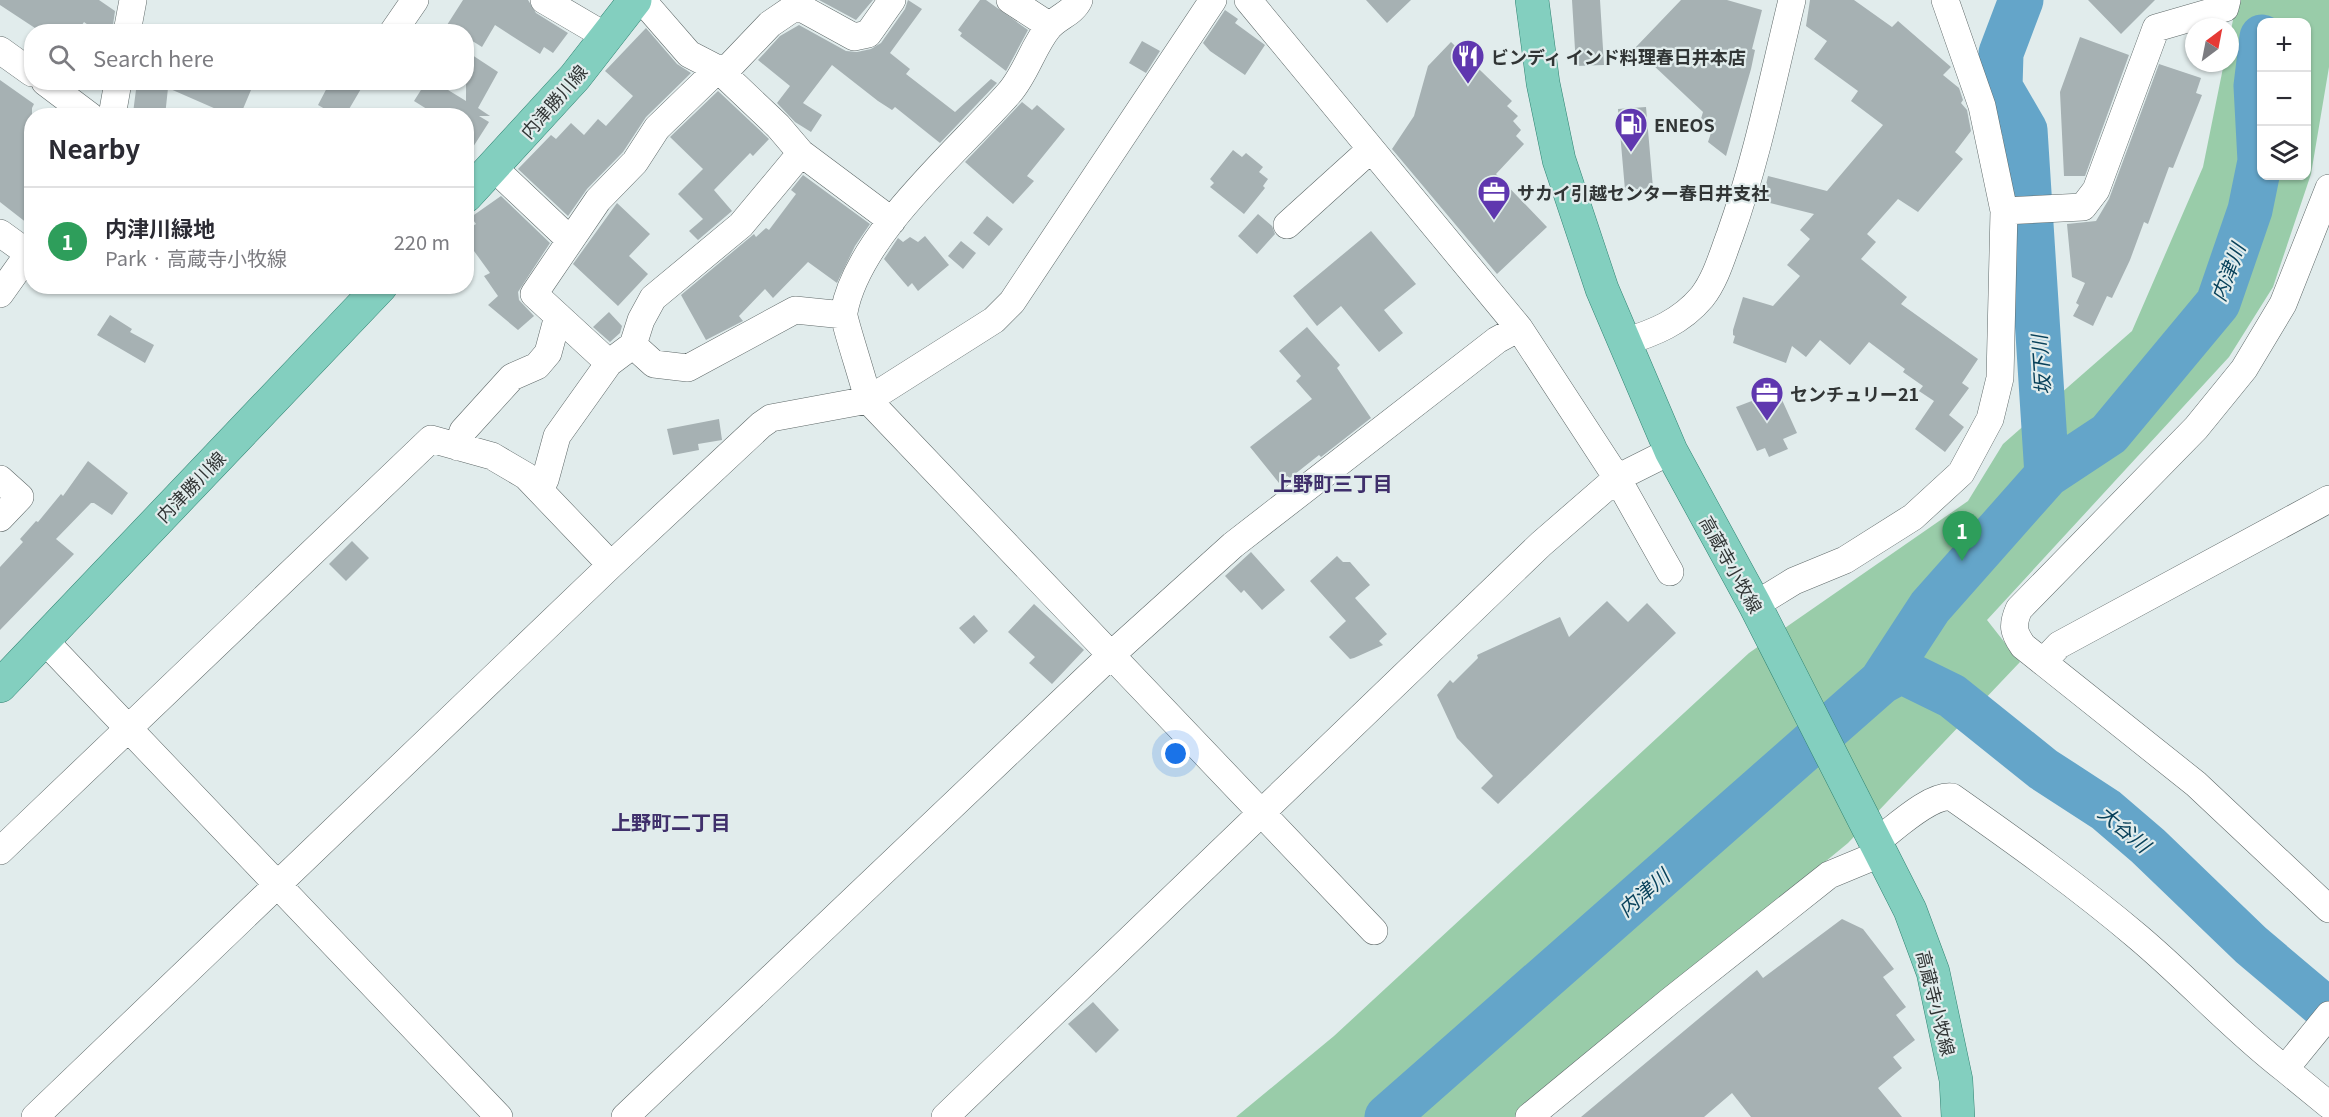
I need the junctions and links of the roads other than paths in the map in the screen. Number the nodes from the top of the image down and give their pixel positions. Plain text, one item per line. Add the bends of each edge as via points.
1 (133, 0) edge
2 (415, 0) edge
3 (544, 0) edge
4 (634, 0) edge
5 (642, 0) edge
6 (892, 0) edge
7 (1010, 0) edge
8 (1079, 0) edge
9 (1214, 0) edge
10 (1248, 0) edge
11 (1532, 0) edge
12 (1792, 0) edge
13 (1945, 0) edge
14 (2227, 0) edge
15 (804, 4) edge
16 (128, 24) edge
17 (398, 24) edge
18 (1050, 26) junction
19 (607, 38) junction
20 (0, 50) edge
21 (24, 67) edge
22 (718, 69) junction
23 (56, 90) edge
24 (117, 90) edge
25 (79, 108) edge
26 (113, 108) edge
27 (1371, 149) junction
28 (801, 153) junction
29 (494, 168) junction
30 (474, 188) edge
31 (2329, 188) edge
32 (2009, 211) junction
33 (892, 221) junction
34 (1287, 225) dead end
35 (0, 233) edge
36 (569, 239) junction
37 (24, 247) edge
38 (24, 260) edge
39 (0, 294) edge
40 (373, 294) edge
41 (844, 315) junction
42 (558, 316) junction
43 (1519, 328) junction
44 (1624, 342) junction
45 (633, 345) junction
46 (609, 363) junction
47 (868, 400) junction
48 (458, 447) junction
49 (1671, 451) junction
50 (1617, 478) junction
51 (0, 479) edge
52 (537, 486) junction
53 (2329, 498) edge
54 (0, 518) edge
55 (611, 565) junction
56 (1670, 572) dead end
57 (1758, 612) junction
58 (44, 640) junction
59 (1111, 655) junction
60 (2043, 662) junction
61 (0, 686) edge
62 (129, 729) junction
63 (1260, 814) junction
64 (1876, 842) junction
65 (0, 851) edge
66 (279, 886) junction
67 (2329, 909) edge
68 (1374, 931) dead end
69 (2329, 1015) edge
70 (2285, 1069) junction
71 (2329, 1105) edge
72 (35, 1117) edge
73 (499, 1117) edge
74 (626, 1117) edge
75 (945, 1117) edge
76 (1529, 1117) edge
77 (1958, 1117) edge

1 - 16 street
2 - 17 street
3 - 19 street
4 - 19 main road, 内津勝川線
5 - 22 street via 689,54
6 - 15 street via 868,34 854,37
7 - 18 street
8 - 18 street via 1076,7
9 - 47 street via 1012,302 994,320
10 - 27 street
11 - 44 main road, 高蔵寺小牧線 via 1559,160
12 - 44 street via 1742,202 1711,284 1678,320
13 - 32 street via 1982,106
14 - 32 street via 2225,8 2156,28 2096,190 2083,207
15 - 22 street via 770,24 729,67
18 - 33 street via 1011,91
19 - 29 main road, 内津勝川線
20 - 21 street
22 - 28 street
22 - 36 street via 657,128 634,162
23 - 25 street
24 - 26 street
27 - 34 street
27 - 43 street
28 - 33 street
28 - 45 street via 741,225 653,298
29 - 30 main road, 内津勝川線
29 - 36 street
31 - 60 street via 2283,304 2244,369 2196,428 2019,609 2013,623 2015,635
32 - 57 street via 2000,378 1990,419 1961,473 1913,517 1845,560 1794,581
33 - 41 street via 857,270
35 - 37 street
36 - 42 street via 534,294
38 - 39 street
40 - 58 main road, 内津勝川線
41 - 45 street via 795,310 688,368 654,364
41 - 47 street
42 - 46 street
42 - 48 street via 548,353 537,366 512,377 463,431
43 - 50 street
43 - 59 street via 1497,340 1233,545
44 - 49 main road, 高蔵寺小牧線
45 - 46 street
46 - 52 street via 557,436 544,480
47 - 55 street via 771,418
47 - 59 street
48 - 52 street via 492,456
48 - 62 street via 431,439
49 - 50 street
49 - 57 main road, 高蔵寺小牧線
50 - 56 street
50 - 63 street via 1524,560
51 - 54 street via 20,497
52 - 55 street
53 - 60 street via 2059,645
55 - 66 street
57 - 64 main road, 高蔵寺小牧線
58 - 61 main road, 内津勝川線
58 - 62 street
59 - 63 street
59 - 74 street
60 - 67 street via 2196,784
62 - 65 street
62 - 66 street
63 - 68 street
63 - 75 street
64 - 70 street via 1931,801 1942,795 1952,797 2088,896
64 - 76 street via 1670,1000
64 - 77 main road, 高蔵寺小牧線 via 1910,910 1933,972 1956,1080
66 - 72 street
66 - 73 street
69 - 70 street
70 - 71 street

